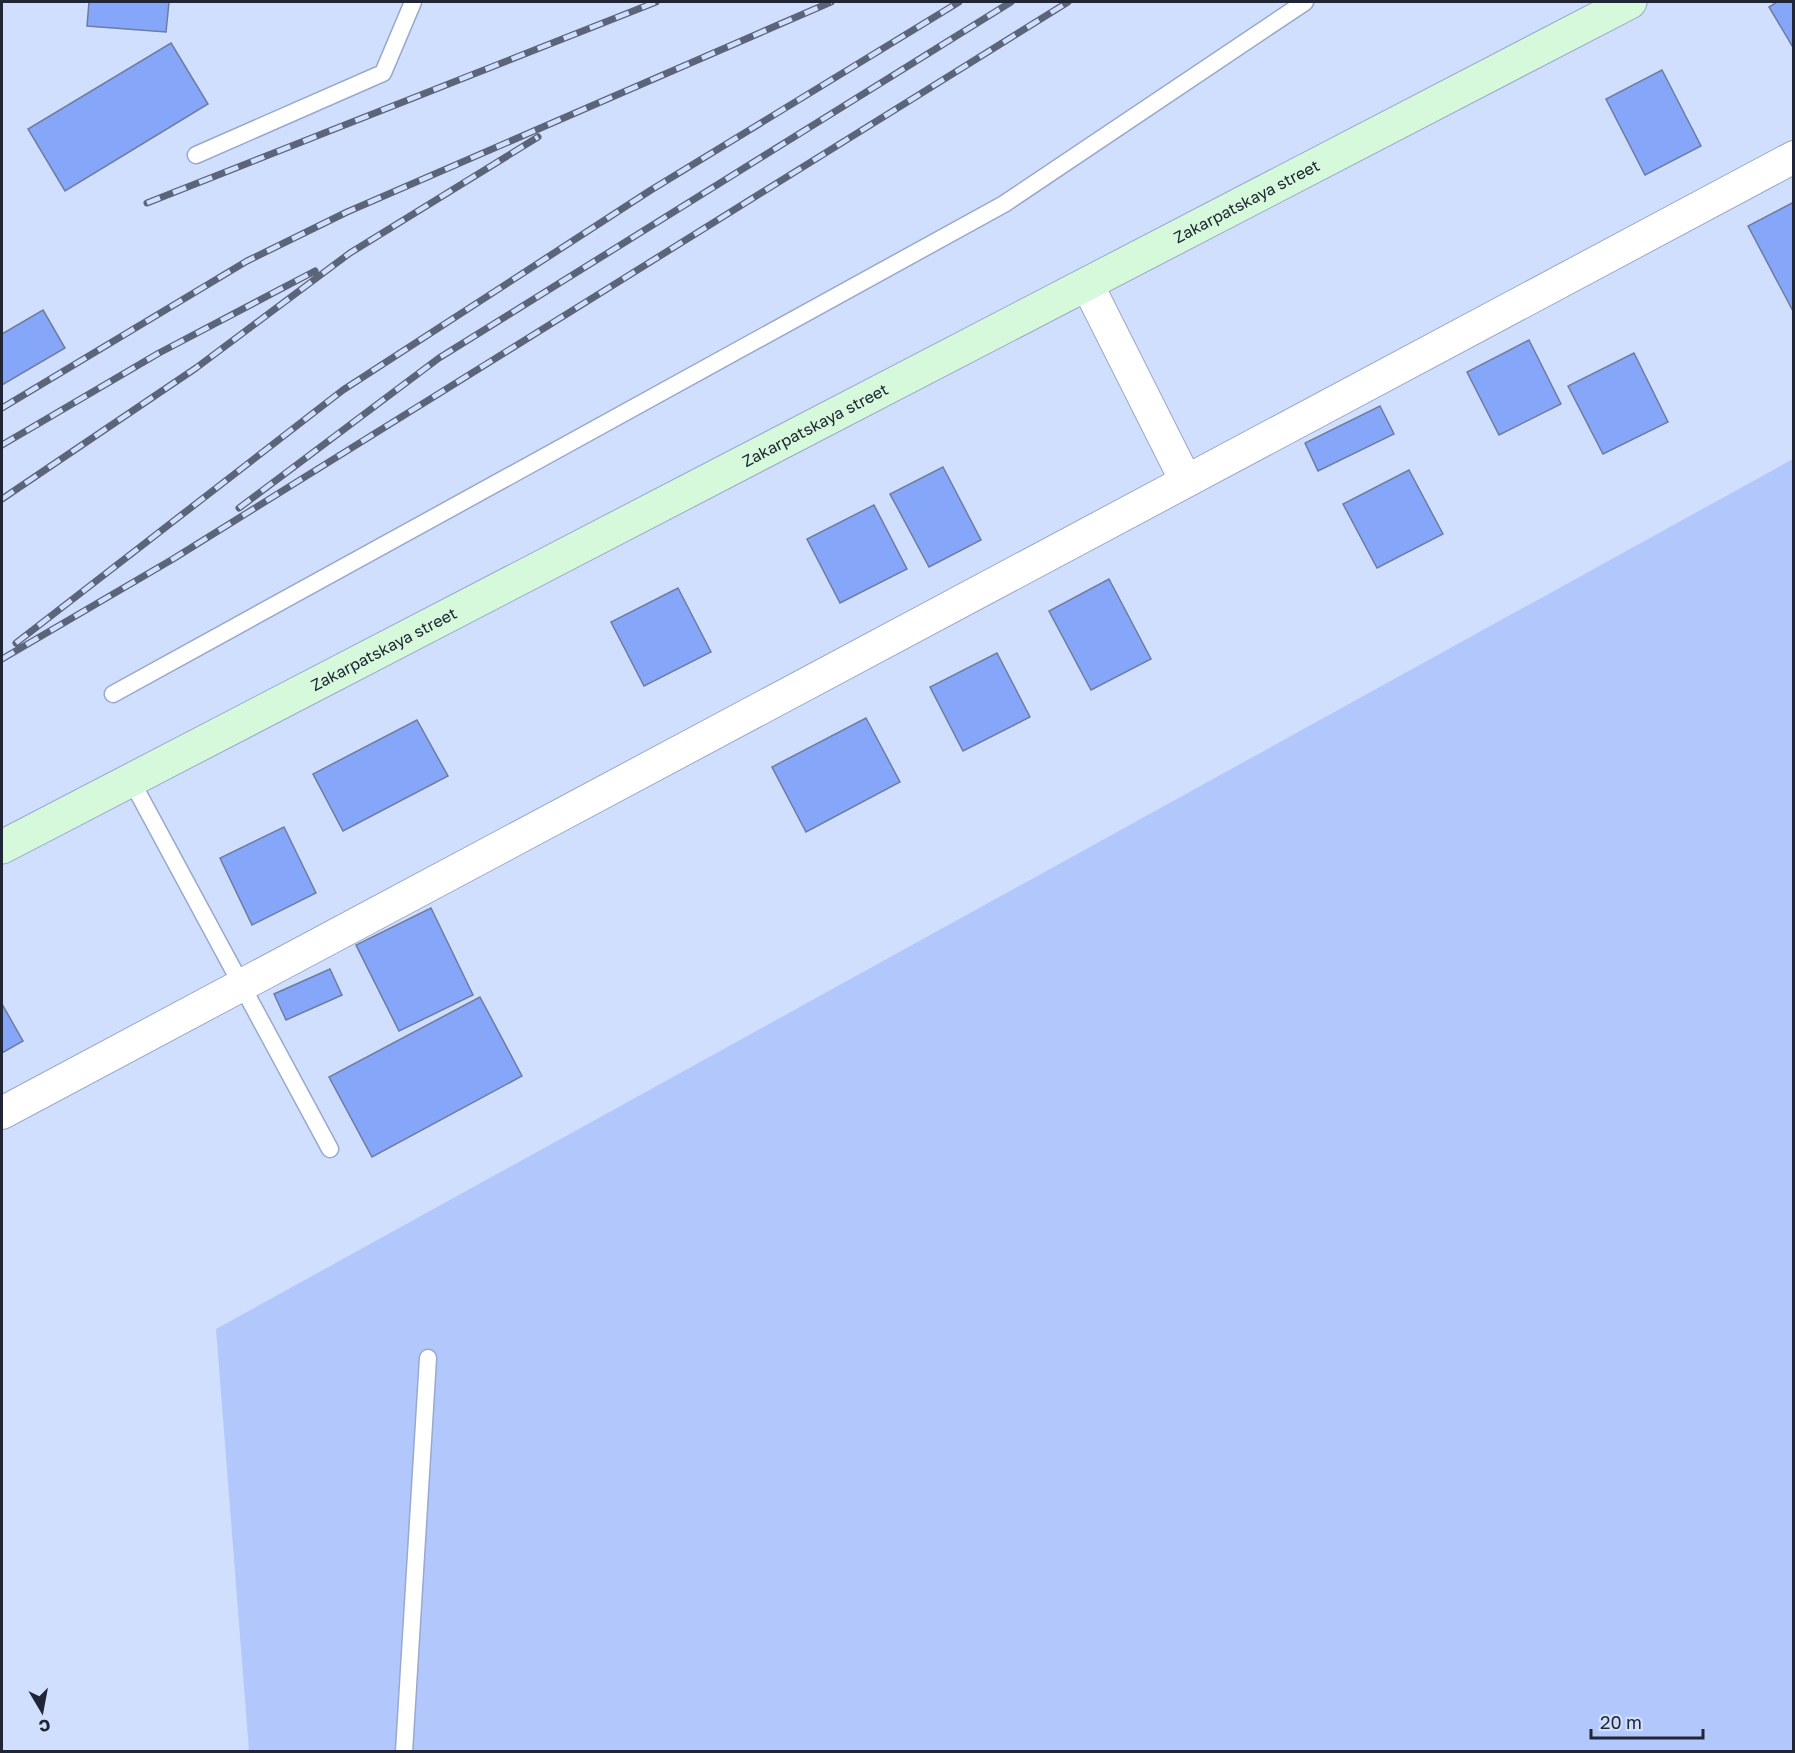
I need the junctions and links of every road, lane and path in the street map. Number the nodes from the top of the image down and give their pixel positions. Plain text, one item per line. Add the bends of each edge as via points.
1 (412, 2) edge
2 (1305, 2) edge
3 (1630, 2) edge
4 (196, 155) dead end
5 (1794, 157) edge
6 (1087, 284) junction
7 (1185, 482) junction
8 (113, 694) dead end
9 (131, 780) junction
10 (2, 847) edge
11 (242, 985) junction
12 (2, 1113) edge
13 (330, 1149) dead end
14 (428, 1358) dead end
15 (404, 1752) edge

1 - 4 lane via 383,73
2 - 8 lane via 1004,204
3 - 6 street, Zakarpatskaya street
5 - 7 street
6 - 7 street
6 - 9 street, Zakarpatskaya street
7 - 11 street
9 - 10 street, Zakarpatskaya street
9 - 11 lane
11 - 12 street
11 - 13 lane
14 - 15 lane

